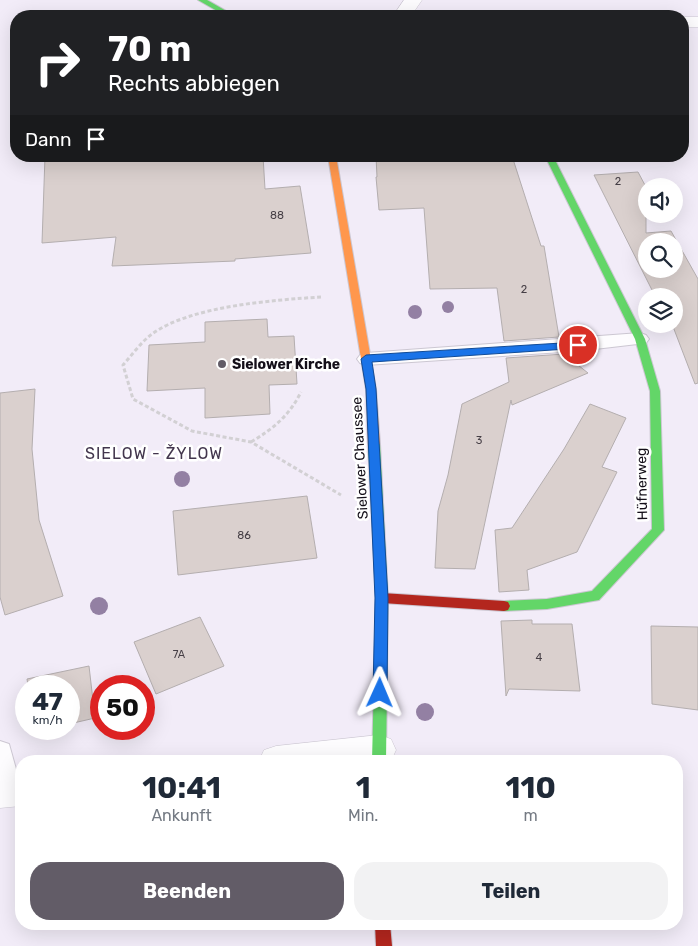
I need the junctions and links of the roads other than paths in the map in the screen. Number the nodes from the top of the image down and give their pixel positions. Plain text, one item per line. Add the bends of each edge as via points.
1 (202, 0) edge
2 (220, 10) edge
3 (333, 162) edge
4 (552, 162) edge
5 (640, 339) junction
6 (366, 359) junction
7 (382, 598) junction
8 (0, 752) edge
9 (379, 755) edge
10 (11, 791) edge
11 (383, 930) edge
12 (384, 946) edge

1 - 2 main road
3 - 6 main road, Sielower Chaussee
4 - 5 main road, Hüfnerweg
5 - 6 lane
5 - 7 main road, Hüfnerweg via 655,391 658,530 595,596 547,604 490,607
6 - 7 main road, Sielower Chaussee via 371,389
7 - 9 main road, Sielower Chaussee
8 - 10 lane
11 - 12 main road

